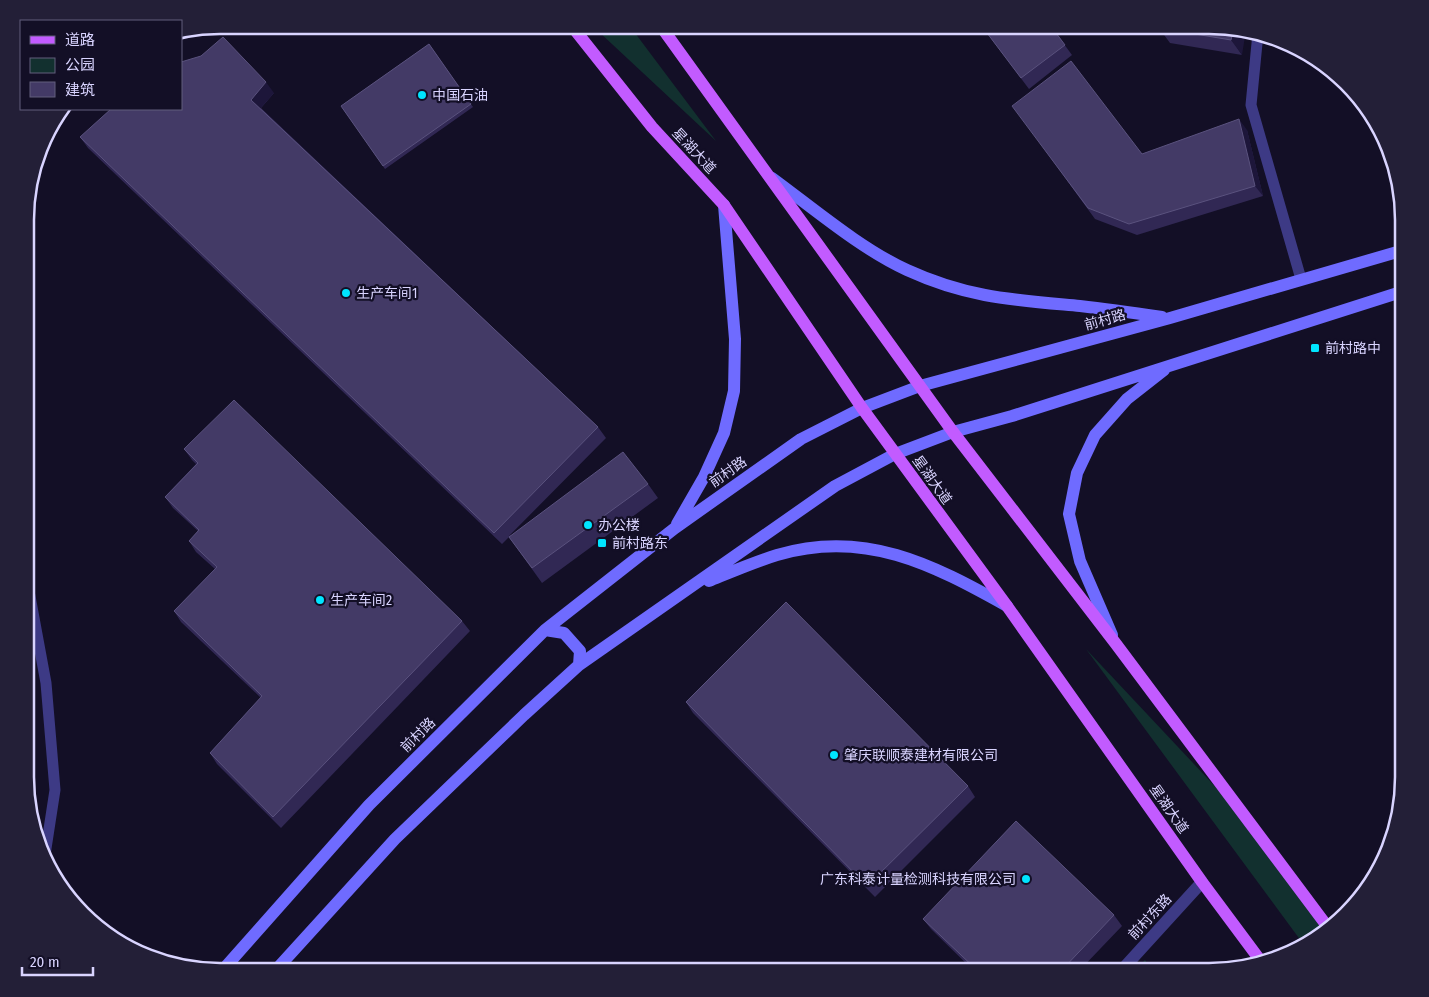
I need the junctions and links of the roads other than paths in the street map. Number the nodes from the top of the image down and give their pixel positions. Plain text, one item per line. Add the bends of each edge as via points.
1 (578, 34) edge
2 (667, 34) edge
3 (1257, 40) edge
4 (772, 178) junction
5 (724, 205) junction
6 (1395, 253) edge
7 (1301, 279) junction
8 (1395, 294) edge
9 (1170, 318) junction
10 (1172, 364) junction
11 (920, 386) junction
12 (862, 408) junction
13 (953, 432) junction
14 (895, 454) junction
15 (675, 528) junction
16 (692, 587) junction
17 (1007, 606) junction
18 (34, 618) edge
19 (545, 630) junction
20 (1116, 644) junction
21 (579, 666) junction
22 (47, 844) edge
23 (1202, 882) junction
24 (1325, 923) edge
25 (1258, 957) edge
26 (229, 963) edge
27 (282, 963) edge
28 (1128, 963) edge

1 - 5 main road, 星湖大道 via 652,127
2 - 4 main road
3 - 7 lane via 1251,105
4 - 9 main road via 861,242 905,269 946,286 972,294 1027,302
4 - 11 main road
5 - 12 main road, 星湖大道
5 - 15 main road via 735,339 734,391 724,433
6 - 7 main road, 前村路
7 - 9 main road, 前村路
8 - 10 main road
9 - 11 main road, 前村路
10 - 13 main road
10 - 20 main road via 1127,399 1095,435 1077,473 1069,514 1080,561
11 - 12 main road, 前村路
11 - 13 main road
12 - 14 main road, 星湖大道
12 - 15 main road, 前村路 via 801,439
13 - 14 main road
13 - 20 main road
14 - 16 main road via 835,486
14 - 17 main road, 星湖大道
15 - 19 main road, 前村路
16 - 17 main road via 778,555 824,547 868,547 950,574
16 - 21 main road
17 - 23 main road, 星湖大道
18 - 22 lane via 46,683 55,790
19 - 21 main road via 564,633 580,651
19 - 26 main road, 前村路 via 369,805
20 - 24 main road
21 - 27 main road via 395,840
23 - 25 main road, 星湖大道
23 - 28 street, 前村东路

